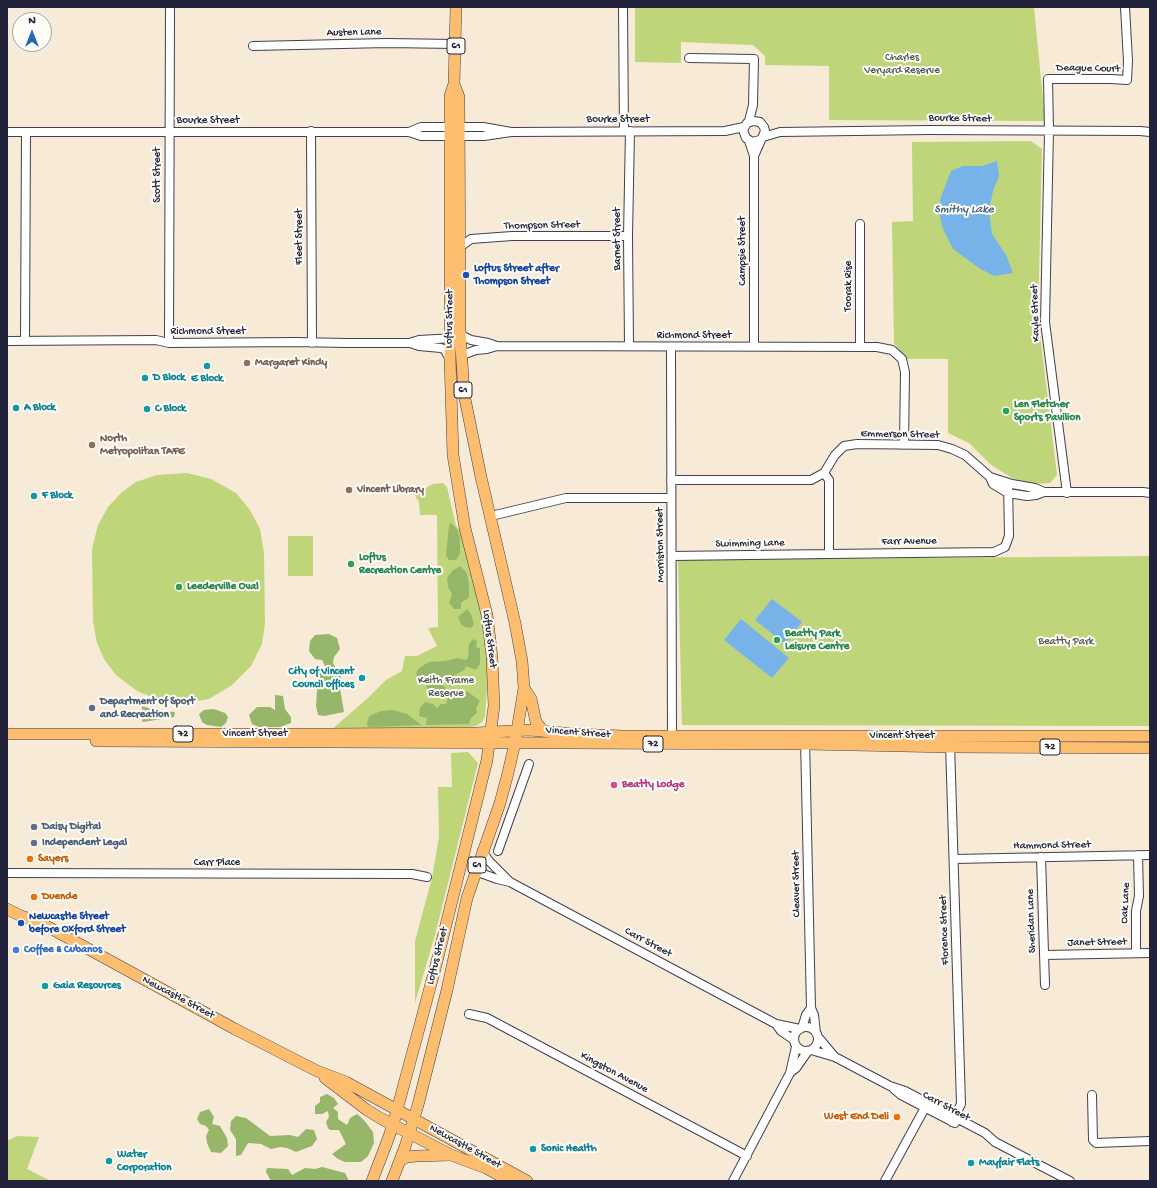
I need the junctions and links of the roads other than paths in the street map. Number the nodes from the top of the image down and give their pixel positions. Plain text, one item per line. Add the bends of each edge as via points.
1 (170, 7) edge
2 (456, 7) edge
3 (623, 7) edge
4 (1125, 7) edge
5 (456, 44) junction
6 (253, 46) dead end
7 (688, 58) dead end
8 (1048, 79) joint
9 (753, 105) junction
10 (761, 123) junction
11 (747, 124) junction
12 (311, 131) junction
13 (627, 131) junction
14 (725, 131) junction
15 (1049, 131) junction
16 (1150, 131) edge
17 (7, 132) edge
18 (26, 132) junction
19 (169, 132) junction
20 (455, 132) junction
21 (780, 132) junction
22 (761, 139) junction
23 (747, 140) junction
24 (754, 156) junction
25 (860, 224) dead end
26 (628, 236) junction
27 (460, 248) junction
28 (456, 336) junction
29 (7, 341) edge
30 (25, 341) junction
31 (168, 343) junction
32 (312, 343) junction
33 (410, 343) junction
34 (497, 346) junction
35 (629, 346) junction
36 (754, 346) junction
37 (671, 347) junction
38 (860, 347) junction
39 (461, 358) junction
40 (450, 359) junction
41 (904, 445) junction
42 (824, 473) junction
43 (990, 478) junction
44 (671, 480) junction
45 (1008, 483) junction
46 (1044, 492) junction
47 (1148, 492) edge
48 (1008, 493) junction
49 (1067, 493) junction
50 (671, 498) junction
51 (491, 516) junction
52 (829, 554) junction
53 (672, 556) junction
54 (524, 688) junction
55 (517, 731) junction
56 (543, 731) junction
57 (7, 734) edge
58 (1150, 736) edge
59 (490, 738) junction
60 (672, 740) junction
61 (805, 740) junction
62 (7, 741) edge
63 (950, 741) junction
64 (515, 743) junction
65 (789, 744) junction
66 (1150, 748) edge
67 (805, 759) junction
68 (529, 764) dead end
69 (500, 802) junction
70 (514, 808) junction
71 (482, 851) junction
72 (498, 851) dead end
73 (1138, 855) junction
74 (1150, 855) edge
75 (1041, 857) junction
76 (954, 859) junction
77 (475, 871) junction
78 (7, 873) edge
79 (427, 876) dead end
80 (510, 882) junction
81 (7, 900) edge
82 (7, 909) edge
83 (39, 922) junction
84 (1136, 953) junction
85 (1150, 953) edge
86 (1044, 955) junction
87 (1045, 985) dead end
88 (811, 1008) junction
89 (469, 1014) dead end
90 (776, 1024) junction
91 (801, 1028) junction
92 (817, 1035) junction
93 (795, 1043) junction
94 (809, 1050) junction
95 (835, 1057) junction
96 (317, 1071) junction
97 (790, 1072) junction
98 (1092, 1095) dead end
99 (926, 1105) junction
100 (397, 1110) junction
101 (414, 1119) junction
102 (953, 1119) junction
103 (393, 1125) junction
104 (410, 1134) junction
105 (1150, 1141) edge
106 (451, 1155) junction
107 (746, 1156) junction
108 (401, 1160) junction
109 (498, 1174) edge
110 (372, 1181) edge
111 (392, 1181) edge
112 (510, 1181) edge
113 (527, 1181) edge
114 (733, 1181) edge
115 (885, 1181) edge
116 (1070, 1181) edge

1 - 19 street, Scott Street
2 - 5 main road, Loftus Street / 61
3 - 13 street, Barnet Street
4 - 8 street, Deague Court via 1127,80
5 - 6 street, Austen Lane
5 - 20 main road, Loftus Street / 61 via 454,84 459,97
7 - 9 street via 754,59
8 - 15 street, Kayle Street
9 - 10 street
9 - 11 street
10 - 11 street via 753,121
10 - 21 street, Bourke Street
10 - 22 street via 765,131
11 - 14 street, Bourke Street
11 - 23 street via 743,133
12 - 19 street, Bourke Street
12 - 20 street, Bourke Street via 408,132 421,136
12 - 32 street, Fleet Street
13 - 14 street, Bourke Street
13 - 20 street, Bourke Street via 510,132 484,128
13 - 26 street, Barnet Street
14 - 23 street, Bourke Street via 738,134
15 - 16 street, Bourke Street
15 - 21 street, Bourke Street
15 - 49 street, Kayle Street via 1045,322
17 - 18 street, Bourke Street
18 - 19 street, Bourke Street
18 - 30 street
19 - 31 street, Scott Street
20 - 27 main road, Loftus Street / 61
20 - 28 main road, Loftus Street / 61
21 - 22 street, Bourke Street
22 - 23 street via 755,142
22 - 24 street, Campsie Street
23 - 24 street, Campsie Street
24 - 36 street, Campsie Street
25 - 38 street, Toorak Rise
26 - 27 street, Thompson Street via 512,236 471,239
26 - 35 street, Barnet Street
27 - 28 main road, Loftus Street / 61
28 - 33 street, Richmond Street
28 - 34 street, Richmond Street
28 - 39 main road, Loftus Street / 61
28 - 40 main road, Loftus Street / 61
29 - 30 street, Richmond Street
30 - 31 street, Richmond Street via 156,340
31 - 32 street, Richmond Street
32 - 33 street, Richmond Street
33 - 40 street, Richmond Street via 441,348
34 - 35 street, Richmond Street
34 - 39 street, Richmond Street via 476,350
35 - 37 street, Richmond Street
36 - 37 street, Richmond Street
36 - 38 street, Richmond Street
37 - 44 street, Morriston Street
38 - 41 street, Richmond Street via 892,350 902,359 905,372
39 - 51 main road, Loftus Street / 61 via 464,394
40 - 59 main road, Loftus Street / 61 via 454,464 465,528 490,637 494,683
41 - 42 street, Emmerson Street via 844,446
41 - 43 street, Emmerson Street via 938,445 952,449 964,455
42 - 44 street via 811,480
42 - 52 street via 829,480
43 - 45 street, Emmerson Street
43 - 48 street, Emmerson Street via 993,484
44 - 50 street, Morriston Street
45 - 46 street, Emmerson Street
45 - 48 street, Farr Avenue
46 - 48 street, Emmerson Street via 1027,496
46 - 49 street, Emmerson Street
47 - 49 street, Emmerson Street
48 - 52 street, Farr Avenue via 1009,536 1005,547 994,552
50 - 51 street via 566,498
50 - 53 street, Morriston Street
51 - 54 main road, Loftus Street / 61 via 520,645
52 - 53 street, Swimming Lane
53 - 60 street, Morriston Street
54 - 55 main road, Loftus Street / 61
54 - 56 main road via 531,699 536,722
55 - 56 main road, Vincent Street / 72
55 - 59 main road, Vincent Street / 72
55 - 64 main road, Loftus Street / 61
56 - 60 main road, Vincent Street / 72
57 - 59 main road, Vincent Street / 72 via 332,734
58 - 63 main road, Vincent Street / 72
59 - 62 main road, Vincent Street / 72 via 409,742
59 - 64 main road, Vincent Street / 72
59 - 100 main road, Loftus Street / 61 via 487,760 435,969
60 - 61 main road, Vincent Street / 72
60 - 64 main road, Vincent Street / 72
60 - 65 main road, Vincent Street / 72
61 - 63 main road, Vincent Street / 72
61 - 65 main road, Vincent Street / 72
61 - 67 street, Cleaver Street
63 - 66 main road, Vincent Street / 72
63 - 76 street, Florence Street
64 - 69 main road, Loftus Street / 61
65 - 67 street via 799,749
67 - 88 street, Cleaver Street
68 - 70 street
69 - 70 street
69 - 71 main road, Loftus Street / 61
70 - 72 street
71 - 77 main road, Loftus Street / 61
71 - 80 street, Carr Street
73 - 74 street, Hammond Street
73 - 75 street, Hammond Street
73 - 84 street, Oak Lane
75 - 76 street, Hammond Street
75 - 86 street, Sheridan Lane
76 - 102 street, Florence Street via 961,1104
77 - 80 street, Carr Street
77 - 101 main road, Loftus Street / 61
78 - 79 street, Carr Place
80 - 90 street, Carr Street
81 - 83 main road, Newcastle Street via 28,912
82 - 83 main road, Newcastle Street
83 - 96 main road, Newcastle Street
84 - 85 street, Janet Street
84 - 86 street, Janet Street
86 - 87 street, Sheridan Lane
88 - 91 street
88 - 92 street, Cleaver Street
89 - 107 street, Kingston Avenue via 487,1018
90 - 91 street, Carr Street
90 - 93 street, Carr Street
91 - 92 street via 810,1028
91 - 93 street via 794,1035
92 - 94 street via 817,1044
92 - 95 street, Carr Street
93 - 94 street via 804,1051
93 - 97 street
94 - 95 street, Carr Street
94 - 97 street
95 - 99 street, Carr Street via 890,1086 901,1095
96 - 100 main road, Newcastle Street via 346,1082
96 - 103 main road, Newcastle Street via 366,1110
97 - 107 street
98 - 105 street via 1093,1140 1096,1143
99 - 102 street, Carr Street
99 - 115 street
100 - 101 main road, Newcastle Street
100 - 103 main road, Loftus Street / 61
101 - 104 main road, Loftus Street / 61
101 - 109 main road, Newcastle Street
102 - 116 street, Carr Street via 980,1137 995,1142
103 - 104 main road, Newcastle Street
103 - 110 main road, Loftus Street / 61
104 - 106 main road, Newcastle Street
104 - 108 main road, Loftus Street / 61
106 - 108 main road via 417,1156
106 - 109 main road, Newcastle Street
107 - 114 street
108 - 111 main road, Loftus Street / 61
109 - 112 main road, Newcastle Street
109 - 113 main road, Newcastle Street

